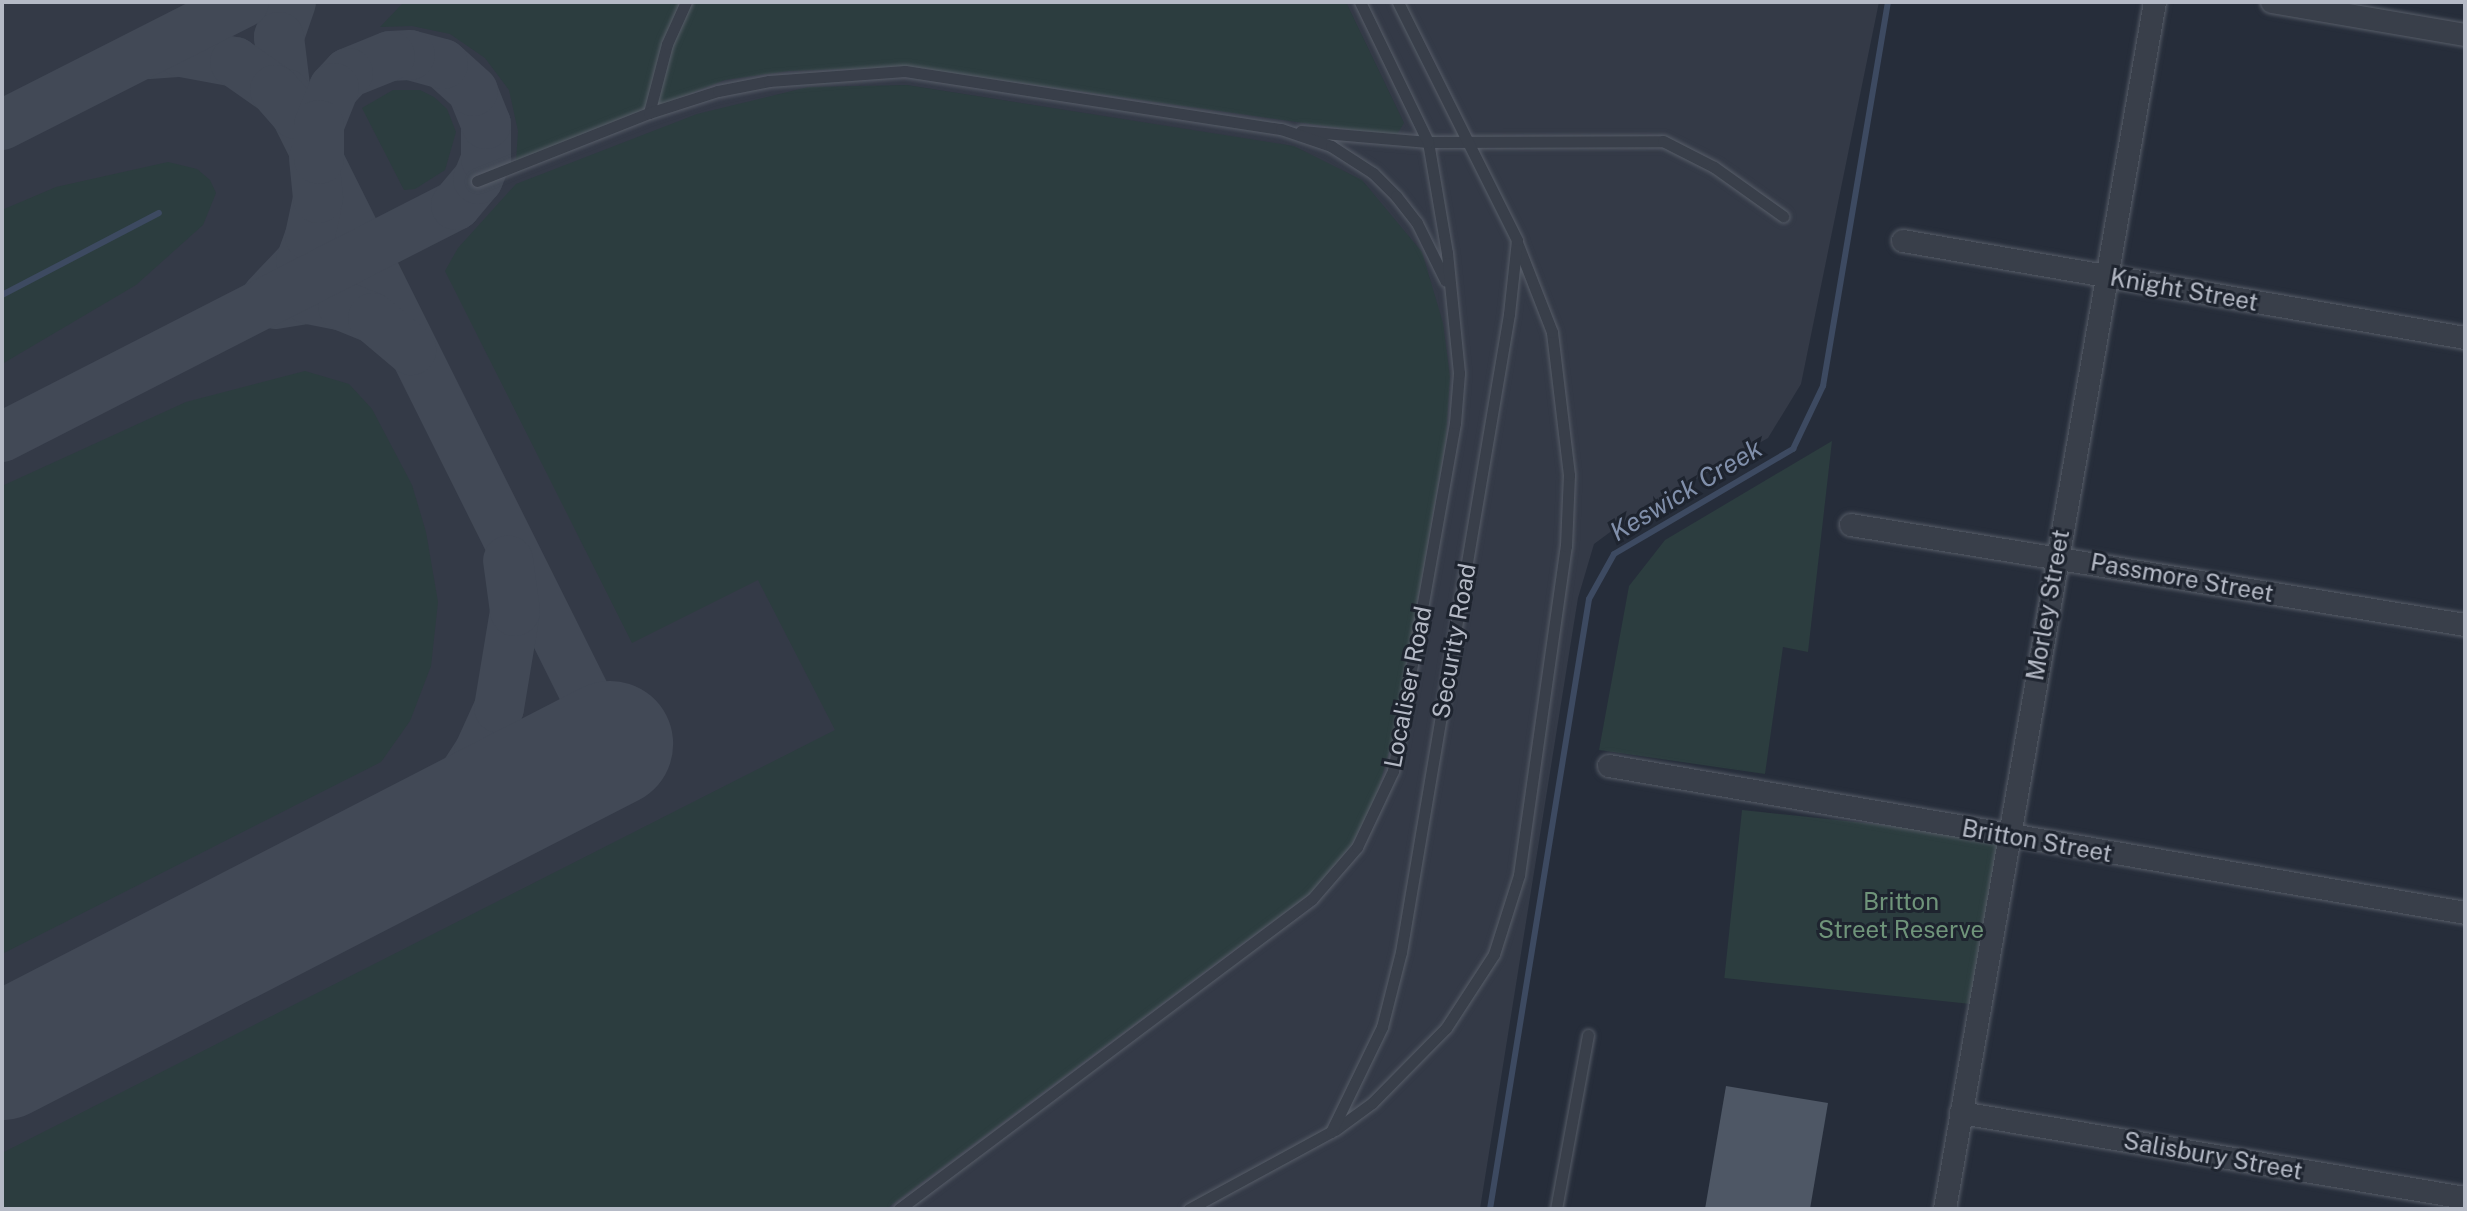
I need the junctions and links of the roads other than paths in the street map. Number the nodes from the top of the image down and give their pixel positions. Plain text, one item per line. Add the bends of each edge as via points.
1 (686, 2) edge
2 (1360, 2) edge
3 (1398, 2) edge
4 (2155, 2) edge
5 (2272, 2) edge
6 (2465, 35) edge
7 (649, 113) junction
8 (1281, 129) junction
9 (1428, 142) junction
10 (1471, 142) junction
11 (477, 181) dead end
12 (1783, 216) dead end
13 (1517, 240) junction
14 (1903, 241) dead end
15 (2108, 277) junction
16 (1450, 289) junction
17 (2465, 338) edge
18 (1851, 525) dead end
19 (2056, 557) junction
20 (2465, 625) edge
21 (1609, 766) dead end
22 (2008, 836) junction
23 (2465, 913) edge
24 (1588, 1035) dead end
25 (1961, 1113) junction
26 (1331, 1132) junction
27 (2465, 1198) edge
28 (899, 1209) edge
29 (1189, 1209) edge
30 (1556, 1209) edge
31 (1945, 1209) edge

1 - 7 lane via 667,44
2 - 9 lane, Localiser Road
3 - 10 lane
4 - 15 street, Morley Street
5 - 6 street
7 - 8 lane via 769,81 905,71
7 - 11 lane
8 - 9 lane
8 - 16 lane via 1331,146 1373,173 1417,223
9 - 10 lane
9 - 16 lane, Localiser Road
10 - 12 lane via 1663,141 1714,167
10 - 13 lane
13 - 26 lane, Security Road via 1401,952 1382,1027
13 - 26 lane via 1552,332 1569,475 1566,546 1519,875 1494,954 1446,1028 1372,1103
14 - 15 street, Knight Street
15 - 17 street, Knight Street
15 - 19 street, Morley Street
16 - 28 lane, Localiser Road via 1459,373 1455,423 1416,658 1393,771 1357,847 1301,908
18 - 19 street, Passmore Street
19 - 20 street, Passmore Street
19 - 22 street, Morley Street
21 - 22 street, Britton Street
22 - 23 street, Britton Street
22 - 25 street, Morley Street
24 - 30 lane
25 - 27 street, Salisbury Street
25 - 31 street, Morley Street
26 - 29 lane

